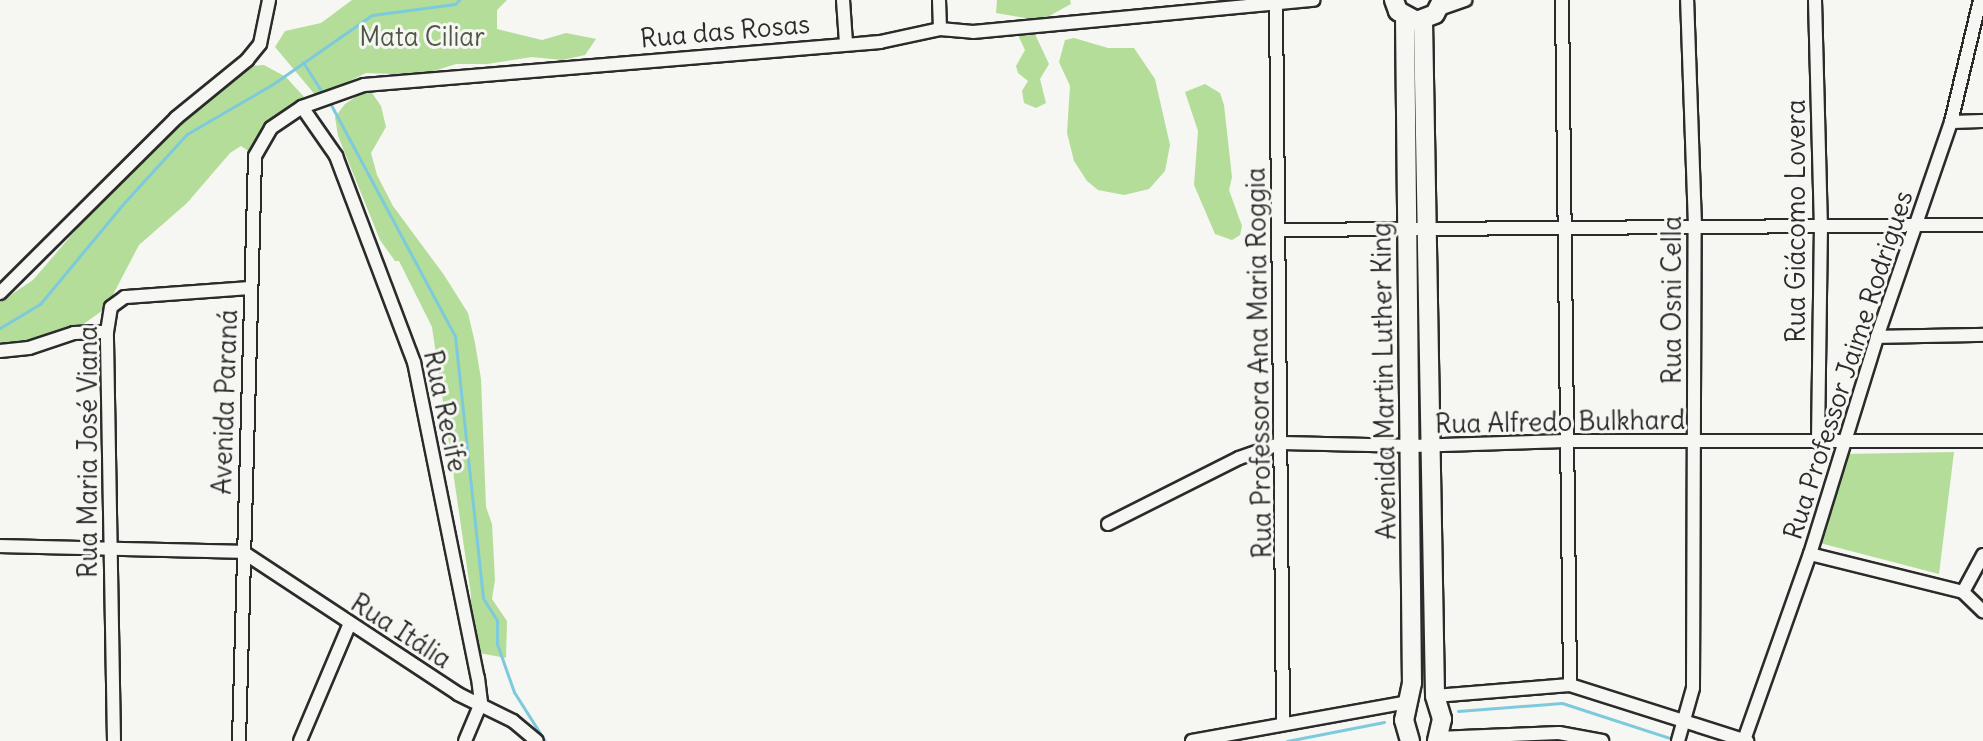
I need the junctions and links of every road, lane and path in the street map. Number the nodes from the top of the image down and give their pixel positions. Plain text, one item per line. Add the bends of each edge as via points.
1 (269, 0) edge
2 (843, 0) edge
3 (939, 0) edge
4 (1131, 0) edge
5 (1314, 0) edge
6 (1394, 0) edge
7 (1465, 0) edge
8 (1562, 0) edge
9 (1687, 0) edge
10 (1815, 0) edge
11 (1980, 0) edge
12 (1276, 3) junction
13 (1440, 5) edge
14 (1130, 16) junction
15 (1414, 19) junction
16 (940, 29) junction
17 (846, 43) junction
18 (327, 96) joint
19 (302, 107) junction
20 (1983, 121) edge
21 (1951, 122) junction
22 (1821, 225) junction
23 (1915, 225) junction
24 (1983, 225) edge
25 (1695, 226) junction
26 (1564, 227) junction
27 (1279, 230) junction
28 (1417, 230) junction
29 (251, 288) junction
30 (0, 293) edge
31 (107, 332) junction
32 (1983, 335) edge
33 (1877, 337) junction
34 (0, 351) edge
35 (1565, 441) junction
36 (1844, 441) junction
37 (1983, 441) edge
38 (1694, 442) junction
39 (1818, 442) junction
40 (1282, 443) junction
41 (1421, 446) junction
42 (1108, 524) dead end
43 (0, 546) edge
44 (110, 548) junction
45 (243, 552) junction
46 (1810, 554) junction
47 (1983, 555) edge
48 (1412, 579) junction
49 (1432, 579) junction
50 (1963, 592) junction
51 (1983, 611) edge
52 (350, 623) junction
53 (1570, 685) junction
54 (1435, 696) junction
55 (1408, 702) junction
56 (481, 703) junction
57 (1283, 722) junction
58 (1682, 730) edge
59 (1423, 740) edge
60 (1746, 740) edge
61 (114, 741) edge
62 (239, 741) edge
63 (300, 741) edge
64 (465, 741) edge
65 (537, 741) edge
66 (1192, 741) edge
67 (1602, 741) edge

1 - 30 street via 260,44 247,60 176,118
2 - 17 street
3 - 16 street
4 - 14 street
5 - 12 street, Rua das Rosas
6 - 15 main road
7 - 13 street
8 - 26 street
9 - 25 street, Rua Osni Cella
10 - 22 street, Rua Giácomo Lovera
11 - 21 street, Rua Professor Jaime Rodrigues
12 - 14 street, Rua das Rosas
12 - 27 street, Rua Professora Ana Maria Roggia
13 - 15 main road
14 - 16 street, Rua das Rosas via 973,32
15 - 28 main road, Avenida Martin Luther King
16 - 17 street, Rua das Rosas
17 - 18 street, Rua das Rosas via 364,85
18 - 19 street, Avenida Paraná
19 - 29 street, Avenida Paraná via 271,128 255,156
19 - 56 street, Rua Recife via 336,156 414,362
20 - 21 street
21 - 23 street, Rua Professor Jaime Rodrigues
22 - 23 street
22 - 25 street
22 - 39 street, Rua Giácomo Lovera
23 - 24 street
23 - 33 street, Rua Professor Jaime Rodrigues
25 - 26 street
25 - 38 street, Rua Osni Cella
26 - 28 street
26 - 35 street
27 - 28 street
27 - 40 street, Rua Professora Ana Maria Roggia
28 - 41 main road, Avenida Martin Luther King
29 - 31 street, Rua Maria José Viana via 125,297 111,307
29 - 45 street, Avenida Paraná
31 - 34 street via 74,333
31 - 44 street, Rua Maria José Viana
32 - 33 street
33 - 36 street, Rua Professor Jaime Rodrigues
35 - 38 street, Rua Alfredo Bulkhard
35 - 41 street, Rua Alfredo Bulkhard
35 - 53 street
36 - 37 street, Rua Alfredo Bulkhard
36 - 39 street, Rua Alfredo Bulkhard
36 - 46 street, Rua Professor Jaime Rodrigues
38 - 39 street, Rua Alfredo Bulkhard
38 - 58 street, Rua Osni Cella via 1693,688
40 - 41 street, Rua Alfredo Bulkhard
40 - 42 street, Rua Alfredo Bulkhard via 1239,458
40 - 57 street, Rua Professora Ana Maria Roggia
41 - 48 main road, Avenida Martin Luther King
41 - 49 main road, Avenida Martin Luther King
43 - 44 street
44 - 45 street
44 - 61 street, Rua Maria José Viana
45 - 52 street, Rua Itália
45 - 62 street, Avenida Paraná
46 - 50 street
46 - 60 street, Rua Professor Jaime Rodrigues
47 - 50 street
48 - 49 main road
48 - 55 main road, Avenida Martin Luther King
49 - 54 main road, Avenida Martin Luther King
50 - 51 street
52 - 56 street, Rua Itália via 458,694
52 - 63 street
53 - 54 street
53 - 58 street
54 - 55 main road
54 - 59 main road, Avenida Martin Luther King via 1442,719
55 - 57 street
55 - 59 main road, Avenida Martin Luther King via 1404,720
56 - 64 street
56 - 65 street, Rua Itália
57 - 66 street
58 - 60 street
59 - 67 street via 1559,733

